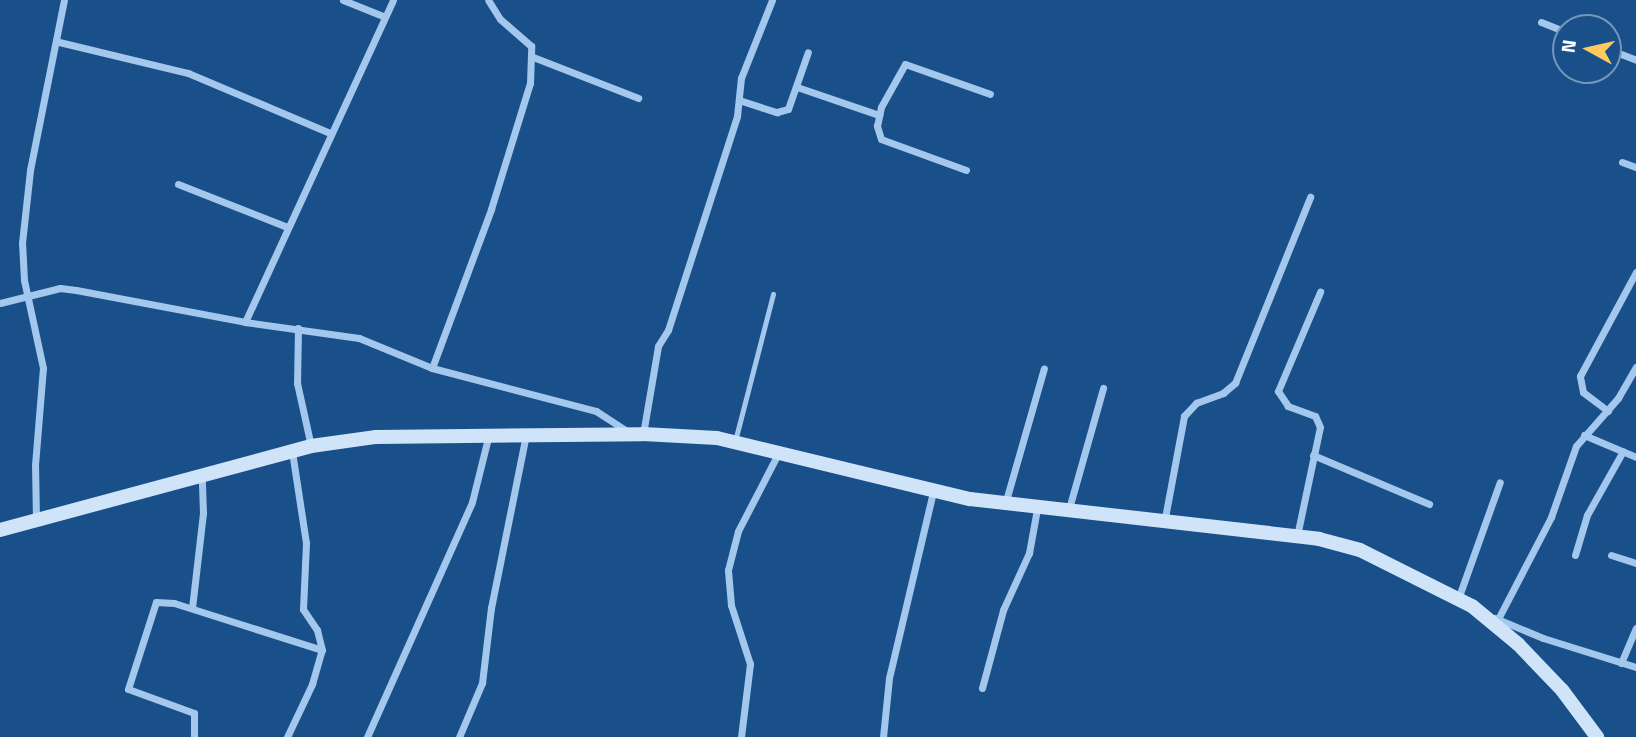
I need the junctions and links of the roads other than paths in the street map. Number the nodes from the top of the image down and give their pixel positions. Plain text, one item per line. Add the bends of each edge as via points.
1 (64, 0) edge
2 (342, 0) edge
3 (393, 0) edge
4 (488, 0) edge
5 (772, 0) edge
6 (385, 17) junction
7 (1541, 22) dead end
8 (1552, 26) edge
9 (58, 42) junction
10 (808, 52) dead end
11 (533, 57) junction
12 (797, 87) junction
13 (990, 94) dead end
14 (638, 99) dead end
15 (739, 100) junction
16 (878, 115) junction
17 (330, 133) junction
18 (1622, 162) dead end
19 (1636, 167) edge
20 (966, 170) dead end
21 (178, 184) dead end
22 (1310, 197) dead end
23 (288, 227) junction
24 (1636, 272) edge
25 (1320, 292) dead end
26 (773, 294) dead end
27 (29, 295) junction
28 (0, 303) edge
29 (245, 322) junction
30 (298, 328) junction
31 (432, 368) junction
32 (1044, 368) dead end
33 (1636, 368) edge
34 (1103, 388) dead end
35 (1608, 411) junction
36 (526, 434) junction
37 (637, 434) junction
38 (489, 435) junction
39 (1584, 435) junction
40 (735, 441) junction
41 (311, 446) junction
42 (780, 450) junction
43 (292, 451) junction
44 (1623, 451) junction
45 (1313, 455) junction
46 (1636, 457) edge
47 (202, 475) junction
48 (1500, 482) dead end
49 (933, 492) junction
50 (1005, 504) junction
51 (1429, 504) dead end
52 (1037, 509) junction
53 (1068, 512) junction
54 (36, 521) junction
55 (1163, 524) junction
56 (0, 530) edge
57 (1297, 537) junction
58 (1575, 555) dead end
59 (1611, 555) dead end
60 (1636, 563) edge
61 (1458, 599) junction
62 (1472, 606) junction
63 (191, 608) junction
64 (1498, 619) junction
65 (1636, 628) edge
66 (322, 650) junction
67 (1621, 663) junction
68 (1636, 667) edge
69 (982, 688) dead end
70 (1594, 736) edge
71 (194, 737) edge
72 (287, 737) edge
73 (367, 737) edge
74 (459, 737) edge
75 (741, 737) edge
76 (883, 737) edge

1 - 9 street
2 - 6 street
3 - 6 street
4 - 11 street via 500,19 524,35
5 - 15 street via 741,78
6 - 17 street
7 - 8 street
9 - 17 street via 188,73
9 - 27 street via 24,215 22,266
10 - 12 street
11 - 14 street
11 - 31 street via 520,121
12 - 15 street via 783,112
12 - 16 street
13 - 16 street via 905,64
15 - 37 street via 668,330 654,358
16 - 20 street via 878,133 886,143
17 - 23 street
18 - 19 street
21 - 23 street
22 - 55 street via 1235,383 1196,403 1184,416
23 - 29 street
24 - 35 street via 1580,376 1583,392
25 - 45 street via 1278,391 1288,406 1319,421
26 - 40 lane
27 - 28 street
27 - 29 street via 76,290
27 - 54 street via 43,368 34,465
29 - 30 street
30 - 31 street via 359,338
30 - 41 street via 297,383
31 - 37 street via 583,407
32 - 50 street
33 - 35 street
34 - 53 street
35 - 39 street
36 - 37 main road
36 - 38 main road
36 - 74 street via 491,608 482,683
37 - 40 main road
38 - 41 main road via 376,437
38 - 73 street via 472,502
39 - 44 street
39 - 64 street via 1566,468 1551,517
40 - 42 main road
41 - 43 main road
42 - 49 main road
42 - 75 street via 738,531 728,570 731,605 750,664
43 - 47 main road
43 - 66 street via 306,542 303,609 317,629
44 - 46 street
44 - 58 street via 1587,516
45 - 51 street
45 - 57 street
47 - 54 main road
47 - 63 street via 203,513
48 - 61 street
49 - 50 main road
49 - 76 street via 889,678
50 - 52 main road
52 - 53 main road
52 - 69 street via 1029,553 1003,610
53 - 55 main road
54 - 56 main road
55 - 57 main road
57 - 61 main road via 1360,550
59 - 60 street
61 - 62 main road
62 - 64 street
62 - 70 main road via 1518,644
63 - 66 street
63 - 71 street via 166,601 152,606 127,684 131,692 194,713
64 - 67 street
65 - 67 street
66 - 72 street
67 - 68 street

